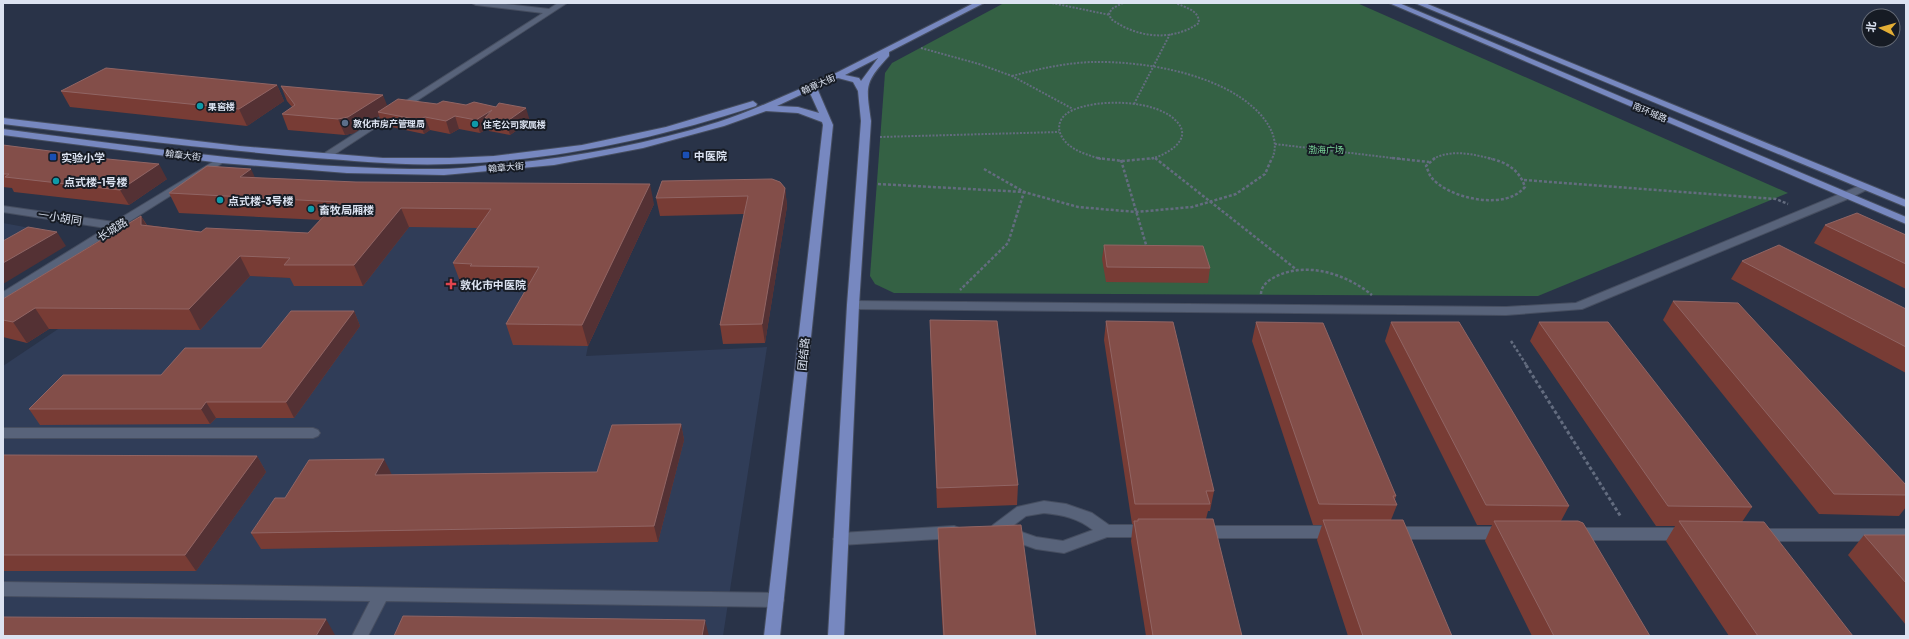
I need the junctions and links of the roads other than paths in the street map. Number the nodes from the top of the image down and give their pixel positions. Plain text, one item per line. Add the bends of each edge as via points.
1 (476, 3) edge
2 (563, 3) edge
3 (966, 3) edge
4 (980, 3) edge
5 (1393, 3) edge
6 (1419, 3) edge
7 (550, 12) junction
8 (892, 48) junction
9 (838, 75) junction
10 (819, 80) junction
11 (862, 91) junction
12 (760, 110) junction
13 (826, 120) junction
14 (3, 121) edge
15 (3, 132) edge
16 (326, 156) junction
17 (221, 160) junction
18 (1864, 187) junction
19 (1846, 196) junction
20 (1906, 204) edge
21 (3, 209) edge
22 (1906, 221) edge
23 (117, 226) junction
24 (3, 297) edge
25 (853, 305) junction
26 (3, 433) edge
27 (312, 433) dead end
28 (982, 530) edge
29 (998, 530) junction
30 (966, 531) edge
31 (1106, 531) junction
32 (1161, 531) edge
33 (1185, 532) edge
34 (1352, 532) edge
35 (1375, 533) edge
36 (1518, 533) edge
37 (1558, 534) edge
38 (1702, 534) edge
39 (1741, 534) edge
40 (1906, 535) edge
41 (841, 539) junction
42 (3, 589) edge
43 (382, 594) junction
44 (776, 600) junction
45 (360, 636) edge
46 (772, 636) edge
47 (836, 636) edge

1 - 7 street
2 - 7 street
3 - 10 main road, 翰章大街
4 - 8 main road, 翰章大街
5 - 19 main road, 南环城路
6 - 18 main road, 南环城路
7 - 16 street
8 - 9 main road, 翰章大街
8 - 11 main road via 873,68 865,80
9 - 10 main road
9 - 10 main road, 翰章大街
9 - 11 main road via 856,80
10 - 12 main road, 翰章大街
10 - 13 main road, 团结路
10 - 16 main road, 翰章大街 via 748,106 671,128 592,146 504,158 454,161 403,162
11 - 25 main road via 866,123
12 - 13 main road via 800,110
12 - 17 main road, 翰章大街 via 721,124 643,145 554,162 500,168 389,172
13 - 44 main road, 团结路 via 828,125
14 - 16 main road, 翰章大街 via 238,150
15 - 17 main road, 翰章大街
17 - 23 street, 长城路
18 - 19 street
18 - 20 main road, 南环城路
19 - 22 main road, 南环城路
19 - 25 street via 1578,306 1506,311
21 - 23 street, 一小胡同
23 - 24 street, 长城路
25 - 41 main road
26 - 27 street
28 - 29 street
29 - 31 street via 1036,543 1064,547
29 - 31 street via 1022,511 1044,507 1066,510 1087,517
30 - 41 street
31 - 32 street
33 - 34 street
35 - 36 street
37 - 38 street
39 - 40 street
41 - 47 main road
42 - 43 street
43 - 44 street
43 - 45 street
44 - 46 main road, 团结路

